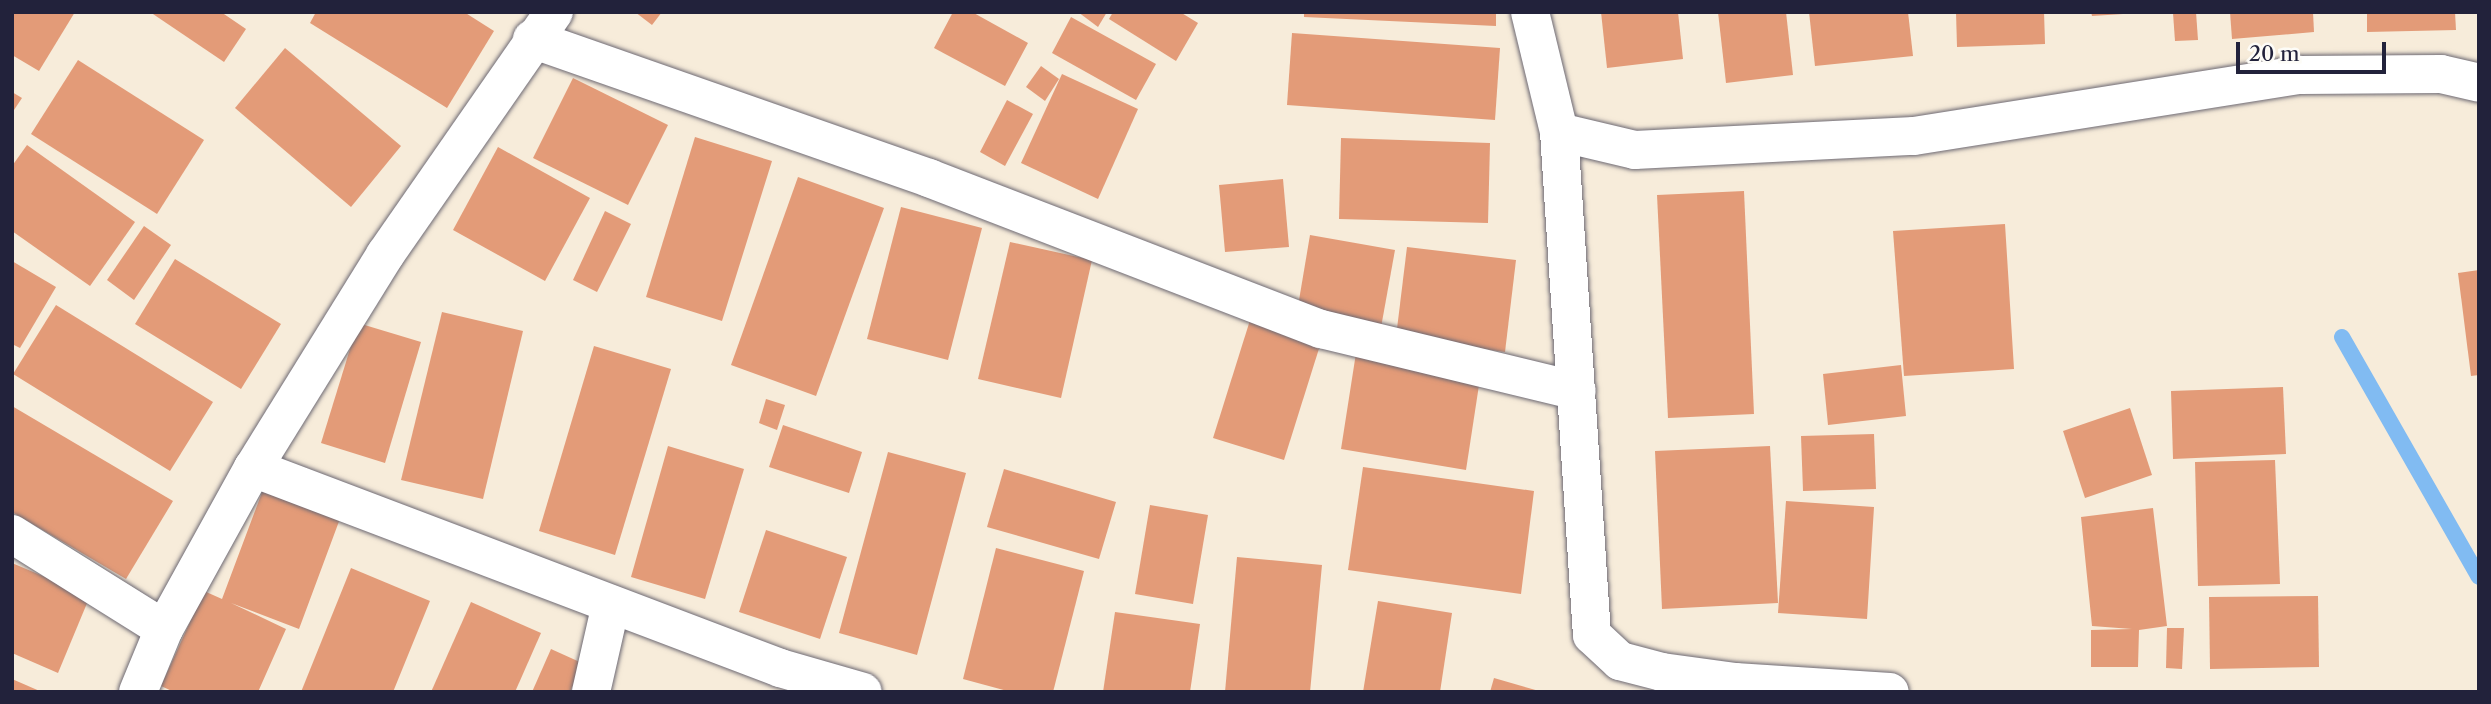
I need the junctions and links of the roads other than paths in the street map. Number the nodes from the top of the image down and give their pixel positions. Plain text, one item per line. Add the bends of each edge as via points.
1 (1530, 12) edge
2 (543, 26) edge
3 (2479, 83) edge
4 (1559, 132) junction
5 (1577, 391) junction
6 (253, 468) junction
7 (12, 534) edge
8 (611, 604) junction
9 (164, 629) junction
10 (1729, 687) edge
11 (138, 692) edge
12 (591, 692) edge
13 (863, 692) edge
14 (1891, 692) edge

1 - 4 street
2 - 5 street via 1321,329
2 - 6 street via 385,255
3 - 4 street via 2441,74 2300,75 1914,136 1635,150
4 - 5 street
5 - 10 street via 1592,635 1620,661
6 - 8 street
6 - 9 street
7 - 9 street
8 - 12 street
8 - 13 street via 780,668
9 - 11 street
10 - 14 street

